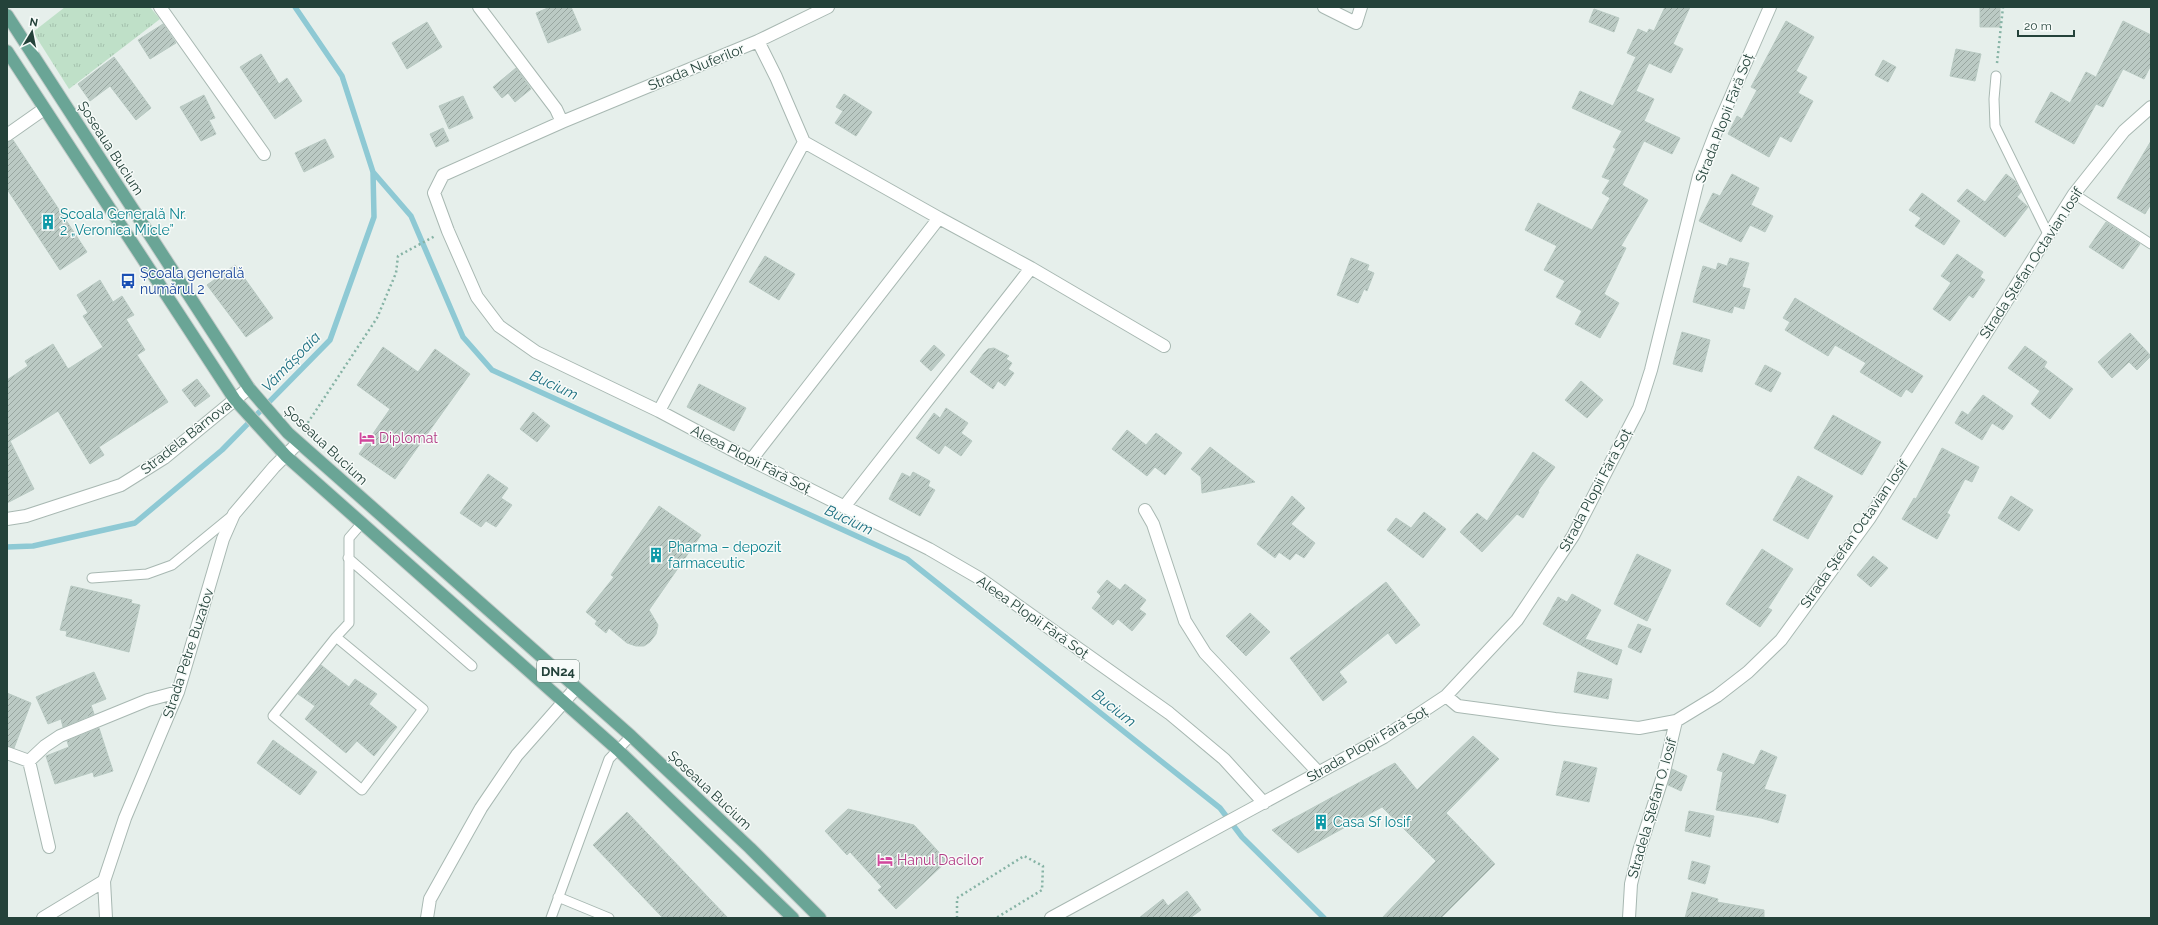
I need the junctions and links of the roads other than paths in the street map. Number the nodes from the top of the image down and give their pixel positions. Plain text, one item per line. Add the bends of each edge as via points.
1 (160, 7) edge
2 (479, 7) edge
3 (828, 7) edge
4 (1324, 7) edge
5 (1362, 7) edge
6 (1770, 7) edge
7 (7, 15) edge
8 (758, 41) junction
9 (7, 51) edge
10 (1996, 76) road end
11 (2151, 107) edge
12 (44, 109) junction
13 (562, 122) junction
14 (7, 135) edge
15 (804, 142) junction
16 (264, 154) dead end
17 (443, 175) joint
18 (2074, 194) junction
19 (939, 218) junction
20 (2048, 234) junction
21 (2151, 244) edge
22 (1031, 268) junction
23 (1164, 346) dead end
24 (250, 390) junction
25 (236, 403) junction
26 (658, 411) junction
27 (293, 439) junction
28 (286, 456) junction
29 (751, 460) junction
30 (844, 507) junction
31 (1145, 510) dead end
32 (234, 514) junction
33 (7, 519) edge
34 (362, 523) junction
35 (348, 558) junction
36 (92, 578) dead end
37 (336, 637) junction
38 (472, 666) dead end
39 (576, 688) junction
40 (178, 692) junction
41 (1446, 696) junction
42 (563, 702) junction
43 (1676, 721) junction
44 (631, 736) junction
45 (618, 750) junction
46 (7, 753) edge
47 (29, 762) junction
48 (1318, 772) junction
49 (1264, 803) junction
50 (49, 847) dead end
51 (104, 881) junction
52 (558, 897) junction
53 (43, 918) edge
54 (106, 918) edge
55 (427, 918) edge
56 (550, 918) edge
57 (609, 918) edge
58 (793, 918) edge
59 (820, 918) edge
60 (1052, 918) edge
61 (1629, 918) edge

1 - 16 street
2 - 13 street via 556,109
3 - 8 street, Strada Nuferilor
4 - 5 street via 1356,23
6 - 41 street, Strada Plopii Fără Soț via 1699,176 1652,370 1639,408 1573,536 1517,620
7 - 24 main road, Șoseaua Bucium / DN24
8 - 13 street, Strada Nuferilor
8 - 15 street
9 - 12 main road, DN24
10 - 20 lane via 1995,126
11 - 18 street, Strada Ștefan Octavian Iosif via 2124,131
12 - 14 street
12 - 25 main road, DN24
13 - 17 street, Strada Nuferilor
15 - 19 street
15 - 26 street
17 - 26 street, Aleea Plopii Fără Soț via 434,193 448,231 477,297 499,326 536,352
18 - 20 street, Strada Ștefan Octavian Iosif
18 - 21 lane
19 - 22 street
19 - 29 street
20 - 43 street, Strada Ștefan Octavian Iosif via 1869,519 1781,640 1718,696
22 - 23 street
22 - 30 street
24 - 25 street, Stradela Bârnova
24 - 27 main road, Șoseaua Bucium / DN24
25 - 28 main road, DN24
25 - 33 street, Stradela Bârnova via 164,458 121,485 26,516
26 - 29 street, Aleea Plopii Fără Soț
27 - 28 street, Strada Petre Buzatov
27 - 39 main road, Șoseaua Bucium / DN24
28 - 32 street, Strada Petre Buzatov
28 - 34 main road, DN24
29 - 30 street, Aleea Plopii Fără Soț
30 - 49 street, Aleea Plopii Fără Soț via 929,549 979,578 1163,708 1224,759
31 - 48 street via 1153,524 1185,621 1205,652
32 - 36 lane via 172,565 147,574
32 - 40 street, Strada Petre Buzatov via 222,539
34 - 35 lane via 349,538
34 - 42 main road, DN24
35 - 37 lane via 349,623
35 - 38 lane
37 - 37 lane via 423,709 362,790 273,716
39 - 42 street
39 - 44 main road, Șoseaua Bucium / DN24
40 - 47 street via 148,700 60,736
40 - 51 street, Strada Petre Buzatov via 125,818
41 - 43 street, Strada Ștefan Octavian Iosif via 1458,706 1603,725 1639,728
41 - 48 street, Strada Plopii Fără Soț via 1384,737
42 - 45 main road, DN24
42 - 55 street via 517,755 481,808 430,899
43 - 61 street, Stradela Ștefan O. Iosif via 1663,776 1631,884
44 - 45 lane
44 - 59 main road, Șoseaua Bucium / DN24
45 - 52 lane via 609,759
45 - 58 main road, DN24
46 - 47 street
47 - 50 street
48 - 49 street, Strada Plopii Fără Soț
49 - 60 street, Strada Plopii Fără Soț
51 - 53 street
51 - 54 street
52 - 56 lane
52 - 57 lane

